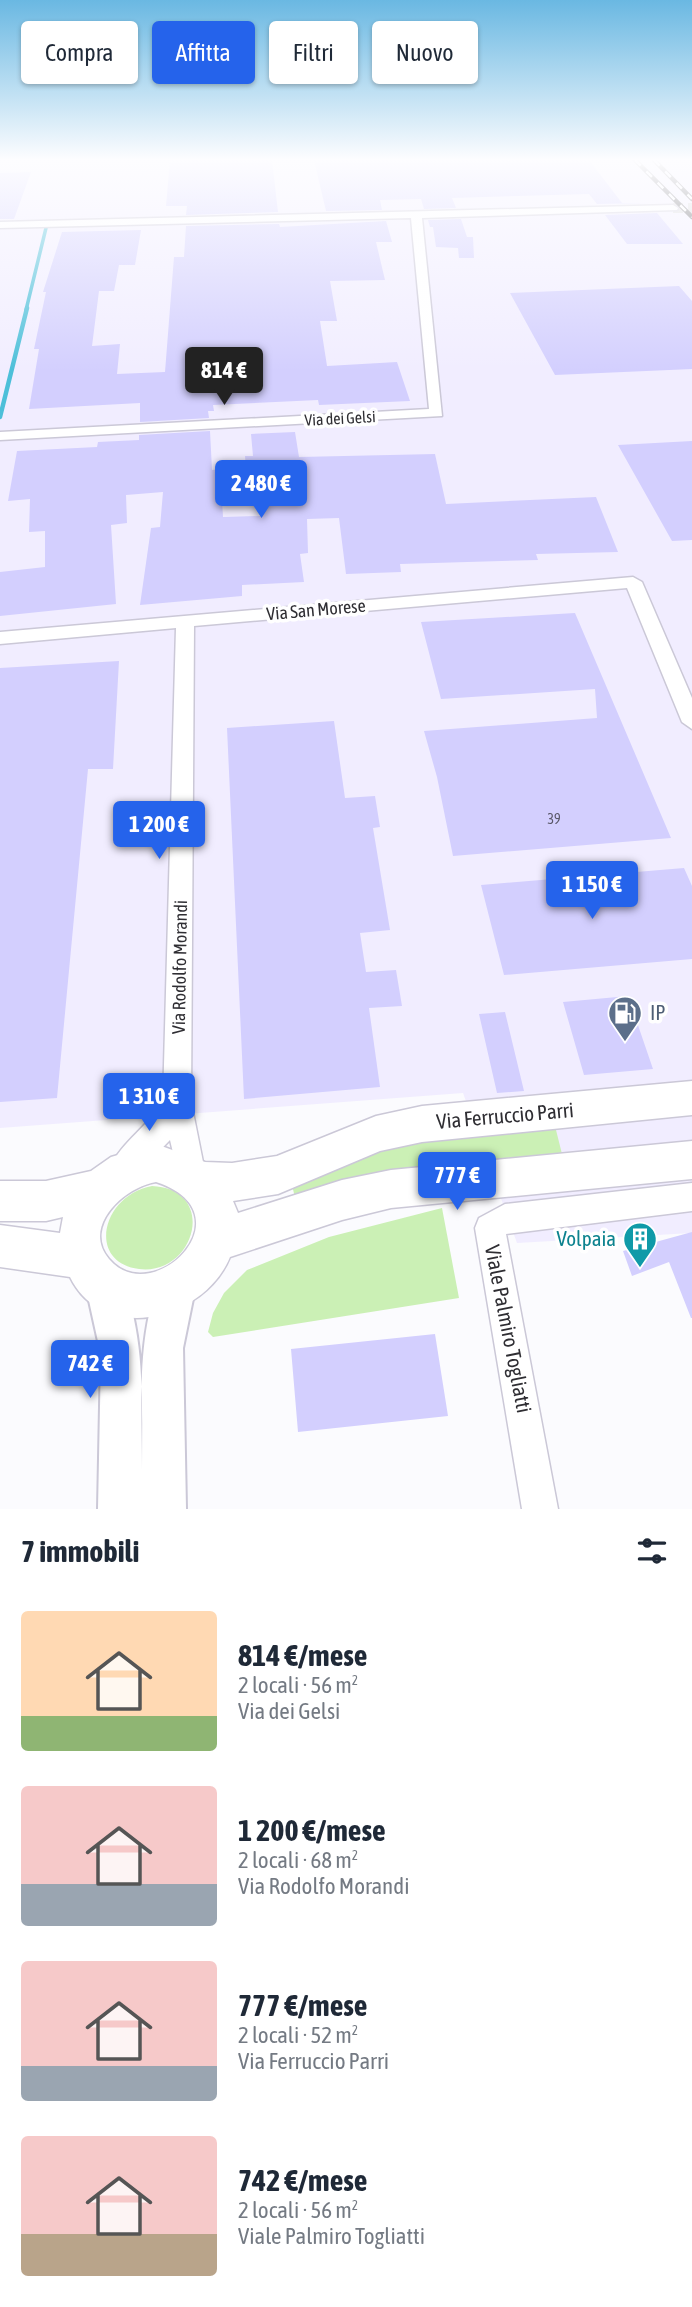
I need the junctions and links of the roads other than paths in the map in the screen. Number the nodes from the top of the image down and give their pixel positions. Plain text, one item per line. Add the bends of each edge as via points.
1 (418, 230) edge
2 (6, 436) edge
3 (185, 622) junction
4 (0, 639) edge
5 (692, 722) edge
6 (692, 1097) edge
7 (177, 1102) junction
8 (692, 1160) edge
9 (196, 1177) junction
10 (108, 1182) junction
11 (692, 1197) edge
12 (0, 1200) edge
13 (216, 1241) junction
14 (0, 1246) edge
15 (94, 1272) junction
16 (175, 1289) junction
17 (120, 1509) edge
18 (164, 1509) edge
19 (540, 1509) edge

1 - 2 street, Via dei Gelsi via 437,413
3 - 4 street, Via San Morese
3 - 5 street, Via San Morese via 633,582
3 - 7 street, Via Rodolfo Morandi
6 - 9 main road, Via Ferruccio Parri via 422,1124 364,1139 278,1175 232,1182
7 - 9 street, Via Rodolfo Morandi
7 - 10 street, Via Rodolfo Morandi via 163,1128
8 - 13 main road via 391,1189
9 - 10 main road, Via Ferruccio Parri via 156,1163 136,1166
9 - 13 main road via 214,1198 219,1219
10 - 12 main road, Via Ferruccio Parri via 46,1201
10 - 15 main road via 86,1208 79,1230
11 - 19 street, Viale Palmiro Togliatti via 505,1218 489,1228
13 - 16 main road via 200,1268
14 - 15 main road
15 - 16 main road via 127,1296
15 - 17 street via 121,1355
16 - 18 street via 163,1348

